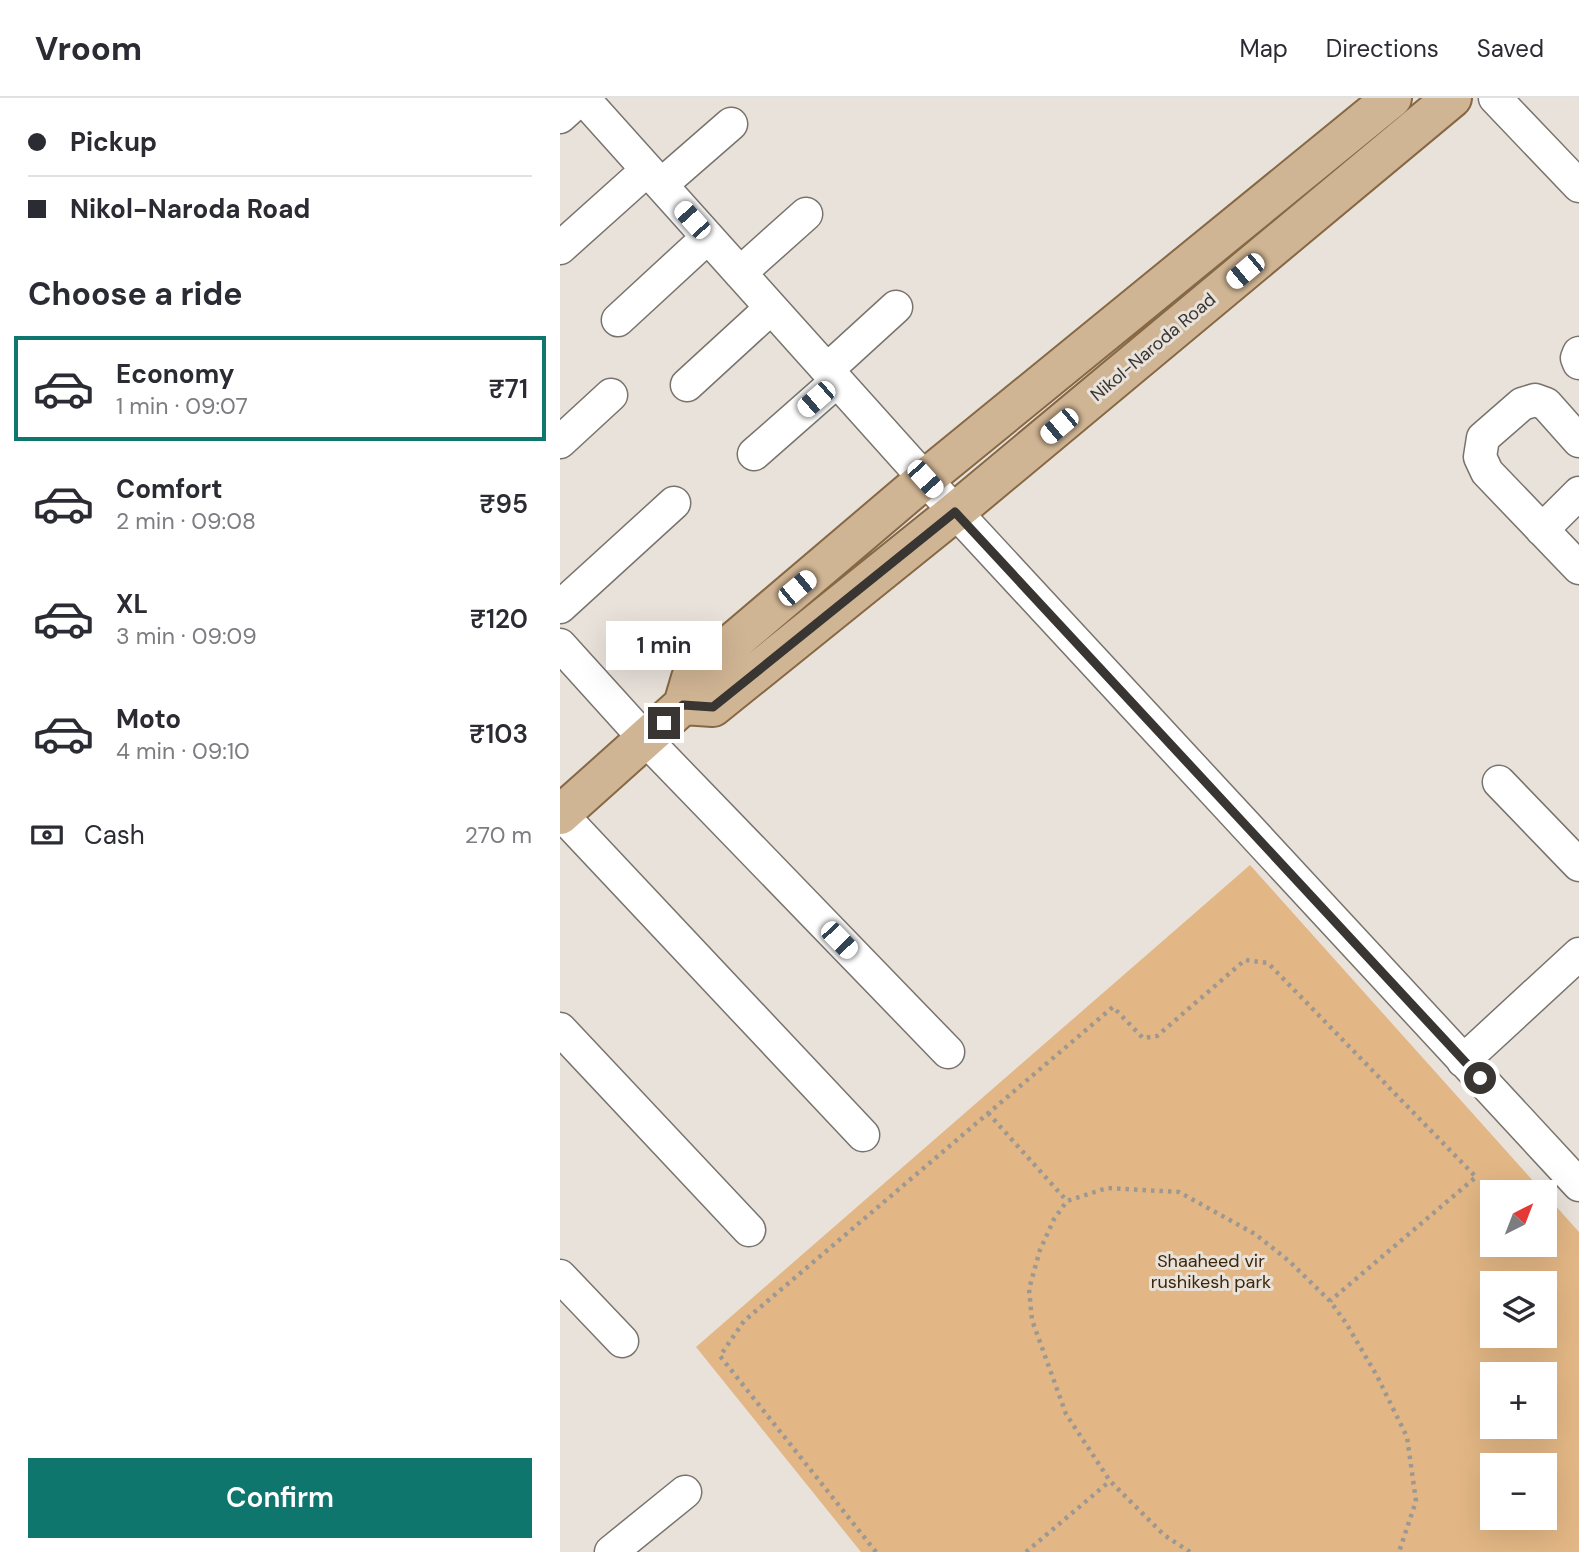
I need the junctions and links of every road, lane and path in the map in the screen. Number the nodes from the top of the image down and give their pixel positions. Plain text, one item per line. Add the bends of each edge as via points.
1 (582, 98) edge
2 (1392, 98) edge
3 (1452, 98) edge
4 (1494, 98) edge
5 (560, 117) edge
6 (731, 124) dead end
7 (654, 177) junction
8 (1579, 186) edge
9 (806, 214) dead end
10 (708, 237) junction
11 (560, 248) edge
12 (740, 273) junction
13 (896, 307) dead end
14 (771, 308) junction
15 (618, 320) dead end
16 (1579, 354) edge
17 (1579, 363) edge
18 (832, 375) junction
19 (687, 385) dead end
20 (611, 395) dead end
21 (1579, 441) edge
22 (560, 442) edge
23 (754, 454) dead end
24 (925, 479) junction
25 (1579, 493) edge
26 (674, 503) dead end
27 (955, 512) junction
28 (1542, 530) junction
29 (1579, 568) edge
30 (560, 607) edge
31 (560, 646) edge
32 (683, 705) junction
33 (646, 740) junction
34 (1499, 782) dead end
35 (561, 815) edge
36 (1579, 865) edge
37 (1579, 954) edge
38 (560, 1029) edge
39 (948, 1052) dead end
40 (1463, 1061) junction
41 (988, 1113) junction
42 (863, 1135) dead end
43 (1579, 1185) edge
44 (1067, 1201) junction
45 (749, 1230) dead end
46 (560, 1276) edge
47 (1330, 1301) junction
48 (622, 1341) dead end
49 (1110, 1481) junction
50 (685, 1492) dead end
51 (611, 1552) edge
52 (876, 1552) edge
53 (1026, 1552) edge
54 (1190, 1552) edge
55 (1399, 1552) edge

1 - 5 street
1 - 7 street
2 - 24 main road
3 - 27 main road, Nikol-Naroda Road
4 - 8 street
6 - 7 street
7 - 10 street
7 - 11 street
9 - 12 street
10 - 12 street
10 - 15 street
12 - 14 street
13 - 18 street
14 - 18 street
14 - 19 street
16 - 17 street
18 - 23 street
18 - 24 street
20 - 22 street
21 - 28 street via 1546,404 1535,400 1522,404 1483,438 1480,457 1487,472
24 - 27 street
24 - 32 main road via 691,678
25 - 28 street
26 - 30 street
27 - 32 main road, Nikol-Naroda Road via 713,707
27 - 40 street
28 - 29 street
31 - 33 street
32 - 33 main road
33 - 35 main road
33 - 39 street
34 - 36 street
35 - 42 street
37 - 40 street
38 - 45 street
40 - 43 street
41 - 44 path
41 - 47 path via 1113,1007 1143,1038 1157,1036 1245,960 1268,963 1476,1177
41 - 52 path via 744,1321 720,1356
44 - 47 path via 1107,1188 1179,1192 1255,1234
44 - 49 path via 1040,1250 1029,1289 1032,1320 1066,1414
46 - 48 street
47 - 55 path via 1377,1376 1407,1437 1416,1501
49 - 53 path
49 - 54 path via 1164,1535
50 - 51 street

